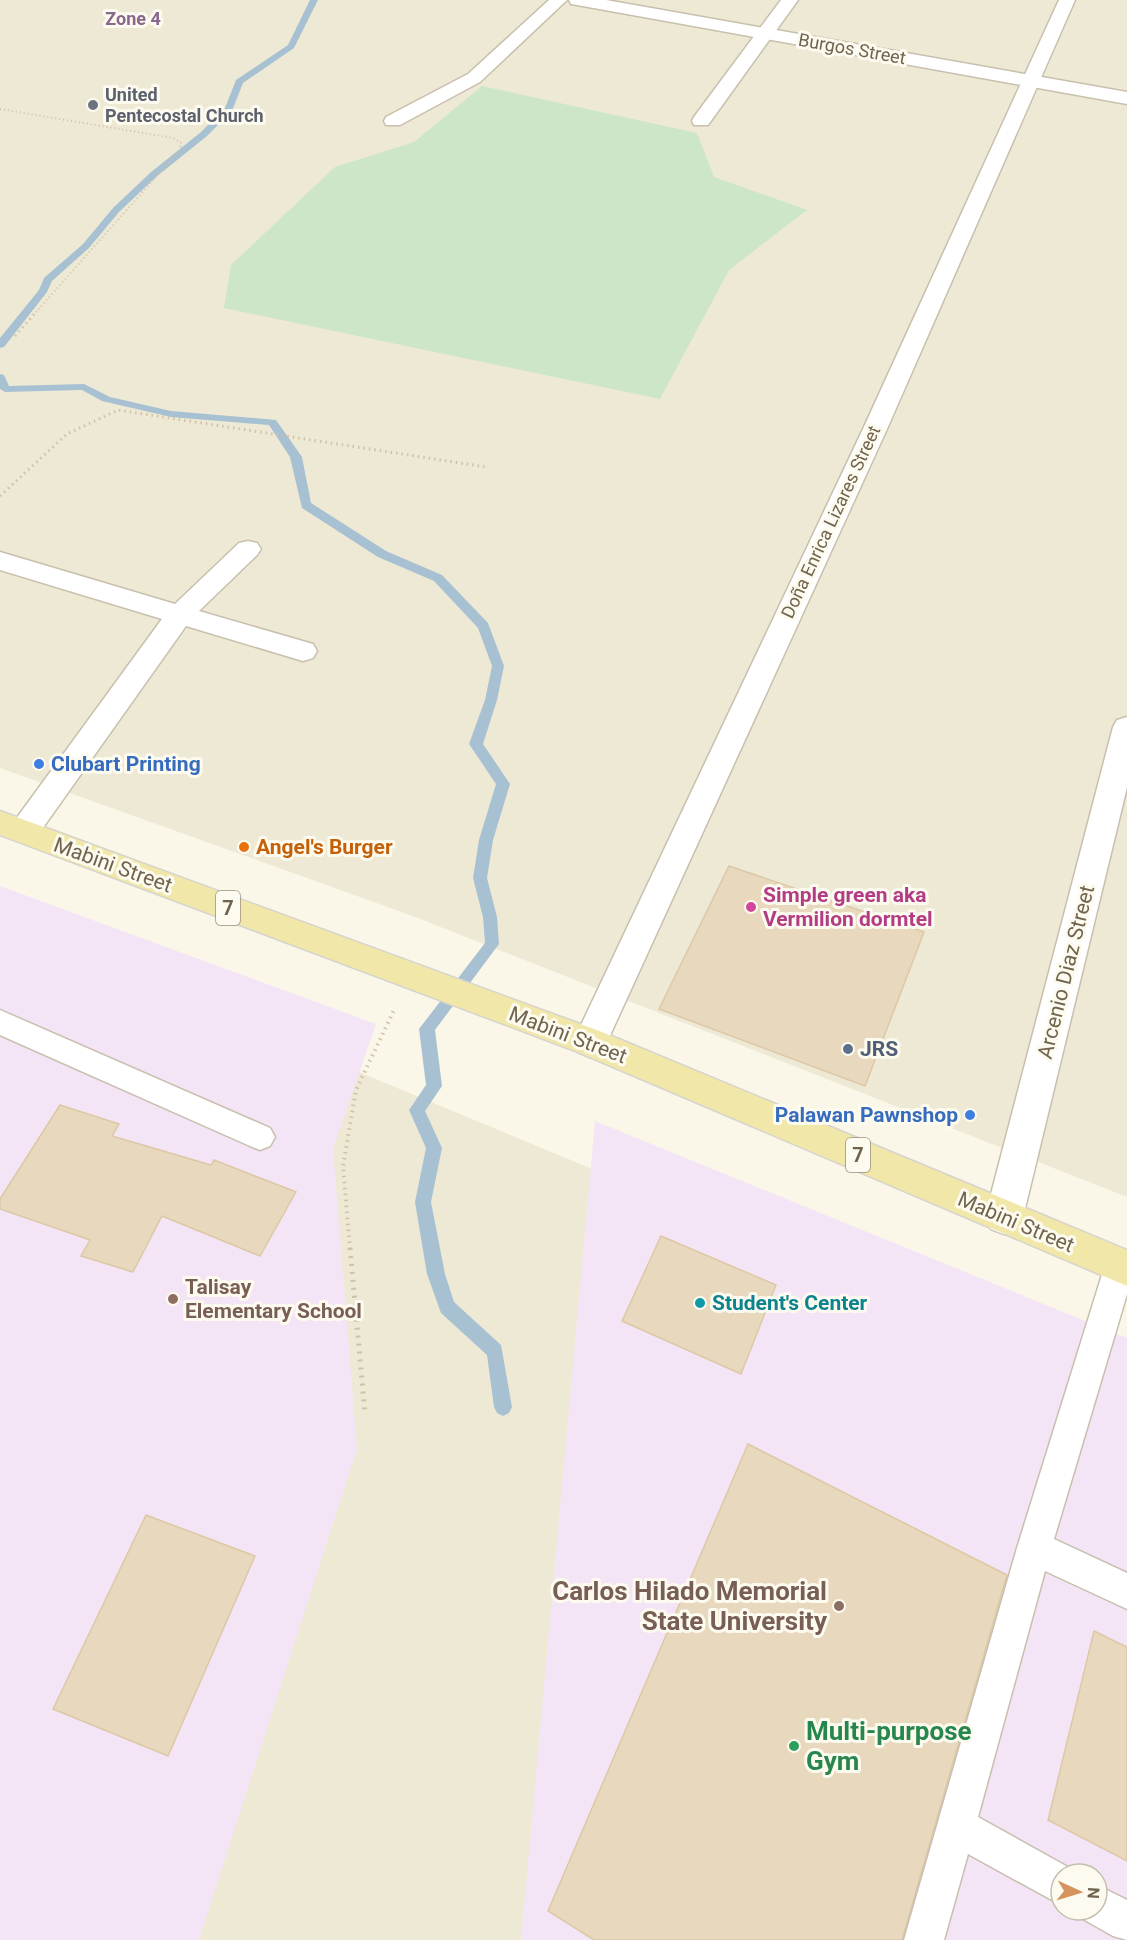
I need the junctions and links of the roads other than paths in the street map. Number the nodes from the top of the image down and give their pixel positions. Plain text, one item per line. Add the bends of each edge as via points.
1 (559, 0) edge
2 (577, 0) edge
3 (790, 0) edge
4 (1067, 0) edge
5 (766, 34) junction
6 (1032, 81) junction
7 (1127, 98) edge
8 (393, 120) dead end
9 (701, 121) dead end
10 (248, 549) dead end
11 (0, 561) edge
12 (180, 614) junction
13 (303, 651) dead end
14 (1127, 727) edge
15 (12, 827) edge
16 (0, 1022) edge
17 (590, 1042) junction
18 (260, 1137) dead end
19 (1004, 1217) junction
20 (1124, 1267) edge
21 (1034, 1548) junction
22 (1127, 1591) edge
23 (957, 1827) junction
24 (1049, 1878) edge
25 (1109, 1912) edge
26 (1127, 1922) edge
27 (924, 1940) edge

1 - 8 street via 474,78
2 - 5 street, Burgos Street
3 - 5 street
4 - 6 street, Doña Enrica Lizares Street
5 - 6 street, Burgos Street
5 - 9 street
6 - 7 street, Burgos Street
6 - 17 street, Doña Enrica Lizares Street
10 - 12 street
11 - 12 street
12 - 13 street
12 - 15 street
14 - 19 street, Arcenio Diaz Street
15 - 17 main road, Mabini Street / 7
16 - 18 lane
17 - 19 main road, Mabini Street / 7
19 - 20 main road, Mabini Street / 7
20 - 21 lane
21 - 22 lane
21 - 23 lane
23 - 24 lane
23 - 27 lane
25 - 26 lane

